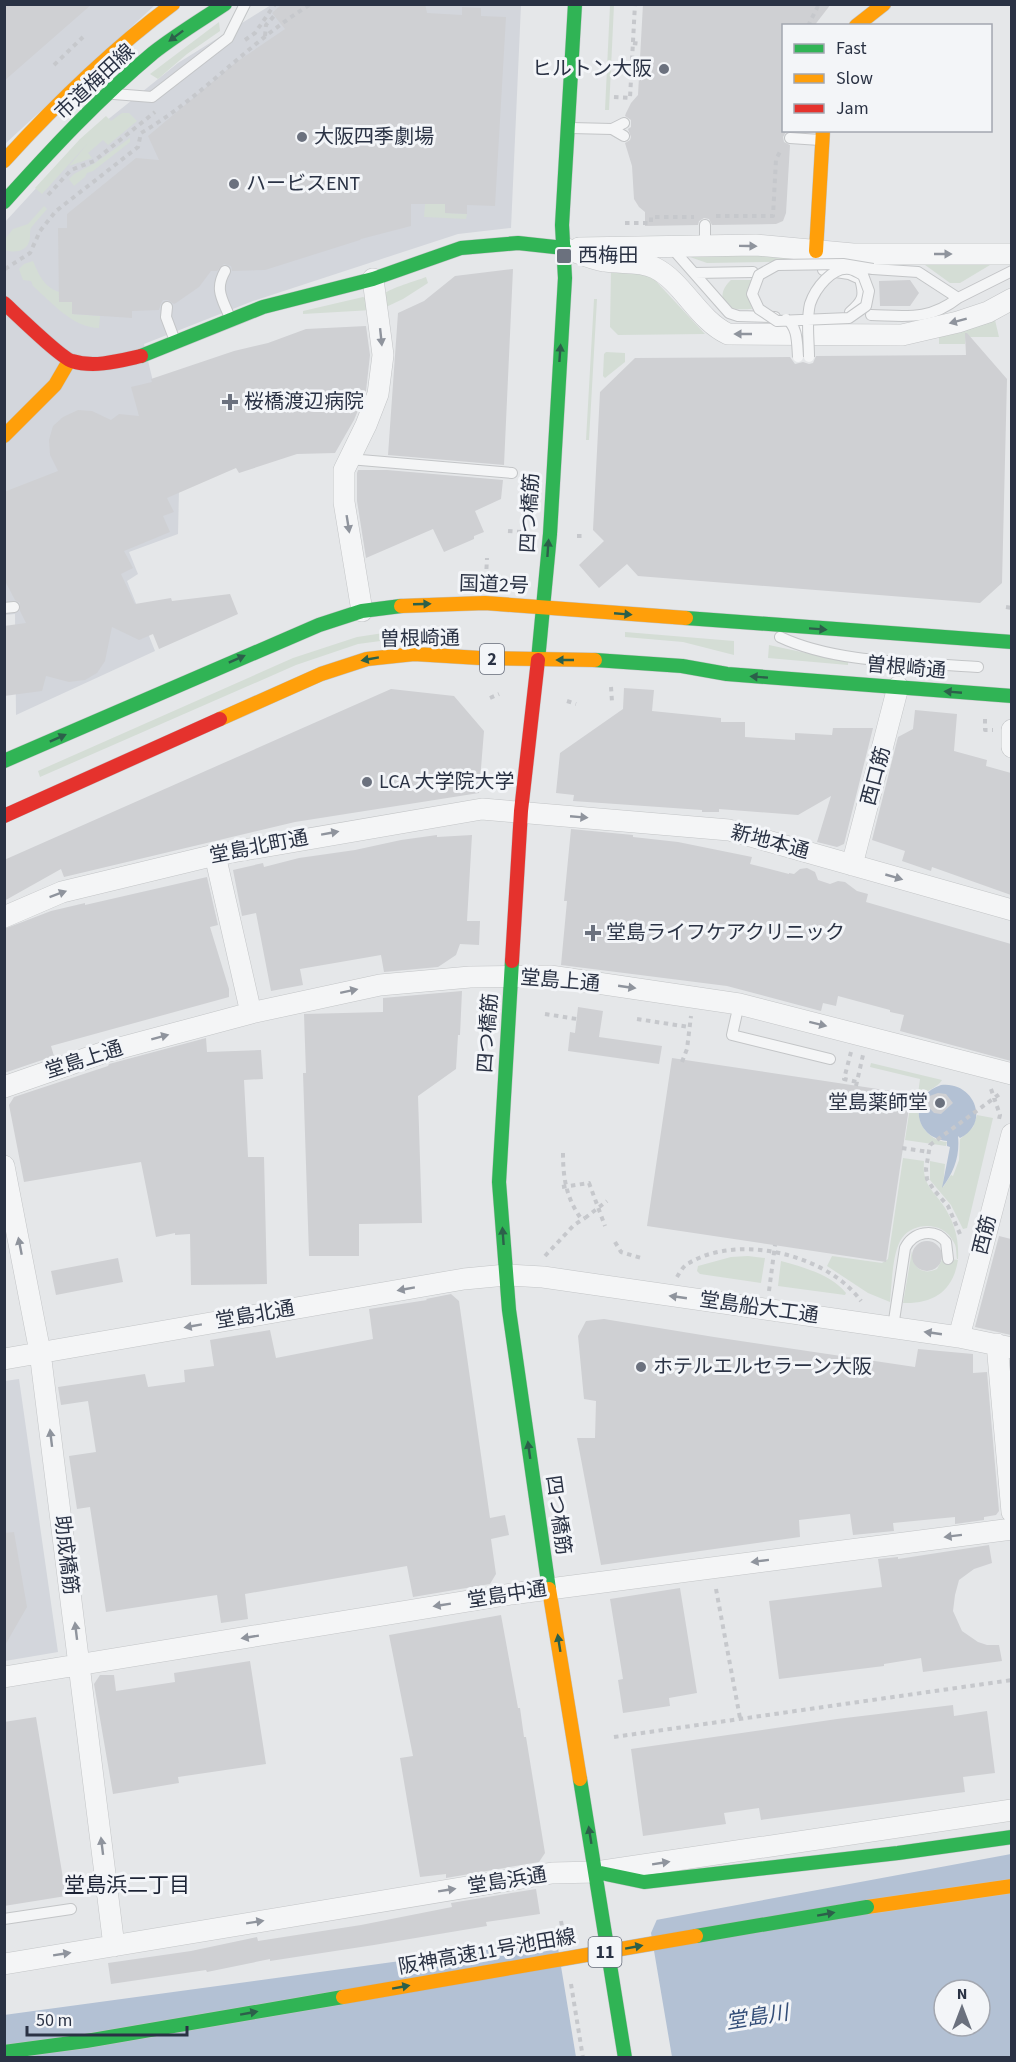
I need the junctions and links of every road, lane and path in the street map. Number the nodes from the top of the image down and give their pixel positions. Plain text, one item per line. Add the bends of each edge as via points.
1 (173, 4) edge
2 (225, 4) edge
3 (245, 4) edge
4 (274, 4) edge
5 (311, 4) edge
6 (575, 4) edge
7 (636, 4) edge
8 (819, 4) edge
9 (884, 4) edge
10 (274, 16) dead end
11 (809, 24) edge
12 (859, 24) edge
13 (265, 37) junction
14 (83, 38) dead end
15 (633, 44) junction
16 (641, 44) dead end
17 (237, 47) dead end
18 (54, 65) dead end
19 (108, 93) junction
20 (614, 97) dead end
21 (157, 111) dead end
22 (624, 123) dead end
23 (567, 128) junction
24 (612, 129) junction
25 (822, 135) edge
26 (624, 136) dead end
27 (787, 141) joint
28 (4, 161) edge
29 (47, 196) dead end
30 (4, 202) edge
31 (695, 217) dead end
32 (626, 223) dead end
33 (705, 229) junction
34 (671, 246) junction
35 (564, 248) junction
36 (816, 251) junction
37 (1011, 254) edge
38 (5, 269) edge
39 (225, 271) dead end
40 (1011, 271) edge
41 (753, 272) dead end
42 (695, 273) junction
43 (373, 279) junction
44 (958, 298) junction
45 (1011, 299) edge
46 (4, 303) edge
47 (167, 307) dead end
48 (871, 315) dead end
49 (232, 321) junction
50 (176, 344) junction
51 (69, 362) junction
52 (4, 436) edge
53 (348, 459) junction
54 (512, 473) dead end
55 (508, 531) dead end
56 (521, 532) dead end
57 (577, 536) dead end
58 (584, 536) dead end
59 (487, 558) dead end
60 (486, 578) dead end
61 (544, 606) junction
62 (362, 611) junction
63 (753, 624) junction
64 (1011, 642) edge
65 (537, 660) junction
66 (978, 667) dead end
67 (611, 687) dead end
68 (898, 687) junction
69 (498, 694) dead end
70 (1011, 696) edge
71 (490, 698) dead end
72 (567, 701) dead end
73 (612, 702) dead end
74 (576, 704) dead end
75 (985, 718) dead end
76 (985, 730) dead end
77 (1011, 730) edge
78 (1011, 747) edge
79 (4, 761) edge
80 (521, 811) junction
81 (4, 816) edge
82 (215, 855) junction
83 (852, 865) junction
84 (1011, 910) edge
85 (4, 917) edge
86 (511, 977) junction
87 (740, 1004) junction
88 (251, 1013) junction
89 (545, 1014) dead end
90 (691, 1014) dead end
91 (577, 1019) dead end
92 (637, 1019) dead end
93 (689, 1027) junction
94 (851, 1052) dead end
95 (864, 1054) dead end
96 (830, 1059) dead end
97 (682, 1062) dead end
98 (1011, 1074) edge
99 (4, 1087) edge
100 (993, 1099) dead end
101 (1011, 1134) edge
102 (902, 1148) dead end
103 (928, 1152) junction
104 (563, 1153) dead end
105 (4, 1166) edge
106 (564, 1186) junction
107 (607, 1201) dead end
108 (583, 1217) junction
109 (605, 1226) dead end
110 (962, 1239) dead end
111 (615, 1242) dead end
112 (775, 1245) dead end
113 (774, 1253) junction
114 (641, 1258) dead end
115 (948, 1259) dead end
116 (541, 1262) dead end
117 (506, 1275) junction
118 (675, 1279) dead end
119 (768, 1292) dead end
120 (863, 1304) dead end
121 (893, 1327) junction
122 (959, 1336) junction
123 (1004, 1346) edge
124 (40, 1353) junction
125 (4, 1359) edge
126 (1011, 1512) edge
127 (1011, 1529) edge
128 (712, 1567) junction
129 (550, 1588) junction
130 (80, 1666) junction
131 (4, 1677) edge
132 (1011, 1680) edge
133 (740, 1718) junction
134 (614, 1737) dead end
135 (1011, 1810) edge
136 (1011, 1837) edge
137 (596, 1872) junction
138 (1011, 1886) edge
139 (71, 1909) dead end
140 (4, 1919) edge
141 (561, 1921) dead end
142 (564, 1937) dead end
143 (114, 1946) junction
144 (4, 1964) edge
145 (571, 1981) dead end
146 (4, 2052) edge
147 (583, 2058) edge
148 (625, 2058) edge

1 - 28 main road, 市道梅田線 via 64,96
2 -> 19 main road, 市道梅田線 via 179,34
3 - 19 lane via 228,38 152,97
4 - 17 path via 255,33
5 - 13 path
6 - 23 main road, 四つ橋筋
7 - 15 path
8 - 11 path
9 - 12 main road
10 - 13 path via 266,25
13 - 38 path via 164,119 141,133 138,147 56,211 40,231 30,253
14 - 18 path
15 - 16 path
15 - 20 path via 630,98
19 - 30 main road, 市道梅田線
21 - 29 path via 94,161 71,170
22 - 24 lane
23 - 24 lane
23 - 35 main road, 四つ橋筋
24 - 26 lane
25 - 27 lane
25 - 36 main road
27 - 33 path via 776,159 773,216
31 - 32 path via 651,217 651,223
33 - 34 street
33 -> 36 street via 756,245
34 - 35 street
34 - 42 lane
35 - 43 main road via 518,243 461,248
45 -> 35 street via 958,322 902,335 728,334 716,328 656,269 603,261
61 -> 35 main road, 四つ橋筋
36 -> 37 street
39 - 49 lane via 219,282
40 - 44 lane
41 - 42 lane
42 - 44 lane, bridge via 729,313 738,316 778,318 789,317 801,316 846,314 860,304 864,291 860,279 849,274 823,270 779,271 764,279 758,294 763,306 778,314 785,318 792,322 803,357 808,328 809,320 810,304 824,281 837,271 850,269 864,275 869,291 866,306 849,318 818,320 808,320 777,321 759,309 752,294 759,275 777,265 843,264 918,272
43 - 49 main road via 263,307
43 -> 53 street via 383,356 378,394
44 - 48 lane via 944,309 923,316
46 - 51 main road
47 - 50 lane via 166,317
49 - 50 main road
50 - 51 main road via 148,356 112,363
51 - 52 main road via 55,385
53 - 54 lane
53 -> 62 street via 344,502
55 - 56 path
57 - 58 path
59 - 60 path
62 -> 61 main road, 国道2号 via 419,604
61 -> 63 main road, 国道2号
61 - 65 main road, 四つ橋筋
79 -> 62 main road, 国道2号 via 318,624
63 -> 64 main road, 国道2号
63 - 66 lane via 800,646 849,657
68 -> 65 main road, 曽根崎通 / 2 via 727,674 613,660
65 - 80 main road, 四つ橋筋
65 -> 81 main road, 曽根崎通 / 2 via 414,654 367,659 321,674
67 - 73 path
70 -> 68 main road, 曽根崎通 / 2
68 - 83 street, 西口筋
69 - 71 path
72 - 74 path
75 - 76 path
77 - 78 street
82 -> 80 street, 堂島北町通 via 482,809
80 -> 83 street, 新地本通 via 729,830
80 - 86 main road, 四つ橋筋
85 -> 82 street, 堂島北町通 via 62,892
82 - 88 street
83 -> 84 street, 新地本通
86 -> 87 street, 堂島上通 via 549,976
88 -> 86 street, 堂島上通 via 380,985
117 -> 86 main road, 四つ橋筋 via 498,1182
87 - 96 lane via 732,1035
87 -> 98 street, 堂島上通
99 -> 88 street, 堂島上通 via 105,1052
89 - 91 path
90 - 93 path
92 - 93 path
93 - 97 path
94 - 95 path via 844,1079 857,1084
100 - 103 path via 930,1145
101 - 122 street, 西筋
102 - 103 path
103 - 110 path via 927,1179 948,1206
104 - 106 path
124 -> 105 street, 助成橋筋
106 - 108 path via 573,1207
106 - 109 path via 589,1183
107 - 108 path, bridge
108 - 116 path
111 - 114 path via 621,1252
112 - 113 path
113 - 118 path via 752,1250 710,1254 686,1263
113 - 119 path
113 - 120 path via 818,1266 852,1289
115 - 121 lane via 946,1242 937,1235 920,1234 909,1241
121 -> 117 street, 堂島船大工通
117 -> 124 street, 堂島北通
129 -> 117 main road, 四つ橋筋
122 -> 121 street, 堂島船大工通
122 - 123 street, 堂島船大工通
123 - 126 street
124 - 125 street, 堂島北通
130 -> 124 street, 助成橋筋
127 -> 128 street, 堂島中通
128 - 129 street, 堂島中通
128 - 133 path
129 -> 130 street, 堂島中通
137 -> 129 main road, 四つ橋筋
130 - 131 street, 堂島中通
143 -> 130 street, 助成橋筋
132 - 133 path
133 - 134 path
137 -> 135 street, 堂島浜通
136 - 137 main road via 644,1882
143 -> 137 street, 堂島浜通 via 552,1873
137 - 148 main road, 四つ橋筋
146 -> 138 main road, 阪神高速11号池田線 / 11, bridge via 86,2042 867,1906
139 - 140 lane
141 - 142 path
144 -> 143 street, 堂島浜通
145 - 147 path

